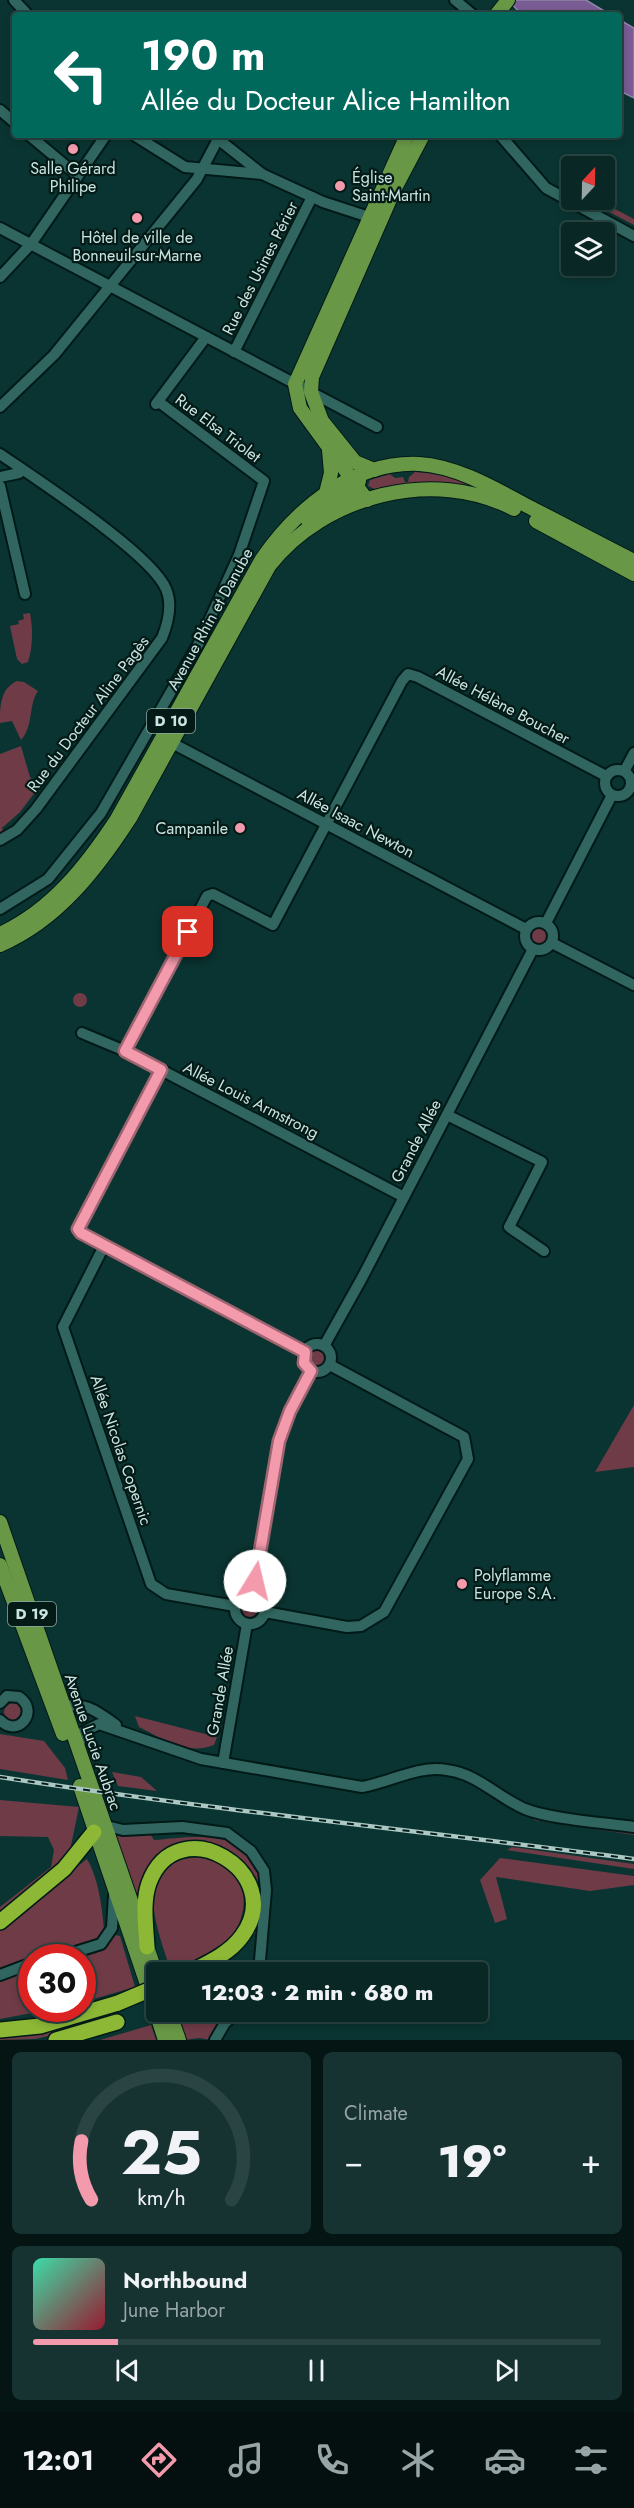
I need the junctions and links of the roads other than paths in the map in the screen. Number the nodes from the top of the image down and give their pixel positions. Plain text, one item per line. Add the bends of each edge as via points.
1 (14, 0) edge
2 (508, 0) edge
3 (457, 2) edge
4 (25, 12) edge
5 (469, 12) edge
6 (498, 12) edge
7 (0, 110) edge
8 (12, 120) edge
9 (33, 138) edge
10 (104, 138) edge
11 (139, 138) edge
12 (217, 138) edge
13 (218, 138) edge
14 (406, 138) edge
15 (421, 138) edge
16 (503, 138) edge
17 (201, 170) junction
18 (262, 174) junction
19 (78, 176) junction
20 (312, 197) junction
21 (374, 220) junction
22 (0, 228) edge
23 (634, 236) edge
24 (31, 244) junction
25 (0, 277) edge
26 (109, 286) junction
27 (206, 337) junction
28 (234, 352) junction
29 (295, 384) junction
30 (311, 392) junction
31 (0, 406) edge
32 (377, 427) dead end
33 (329, 450) junction
34 (0, 454) edge
35 (355, 462) junction
36 (22, 470) junction
37 (374, 470) junction
38 (0, 477) edge
39 (357, 481) junction
40 (0, 486) edge
41 (326, 493) junction
42 (367, 500) junction
43 (298, 535) junction
44 (634, 561) edge
45 (634, 574) edge
46 (25, 594) dead end
47 (172, 743) junction
48 (634, 753) edge
49 (625, 770) junction
50 (606, 776) junction
51 (632, 790) edge
52 (612, 795) junction
53 (327, 825) junction
54 (0, 840) edge
55 (0, 909) edge
56 (546, 923) junction
57 (526, 929) junction
58 (0, 934) edge
59 (552, 943) junction
60 (0, 945) edge
61 (533, 949) junction
62 (634, 985) edge
63 (82, 1033) dead end
64 (125, 1051) junction
65 (161, 1070) junction
66 (447, 1115) junction
67 (404, 1197) junction
68 (104, 1246) junction
69 (544, 1251) dead end
70 (324, 1346) junction
71 (305, 1352) junction
72 (330, 1365) junction
73 (311, 1371) junction
74 (0, 1522) edge
75 (0, 1564) edge
76 (253, 1594) junction
77 (235, 1606) junction
78 (265, 1612) junction
79 (247, 1624) junction
80 (0, 1702) edge
81 (59, 1708) junction
82 (0, 1721) edge
83 (123, 1730) junction
84 (78, 1751) junction
85 (223, 1763) junction
86 (634, 1827) edge
87 (99, 1829) junction
88 (114, 1886) junction
89 (0, 1922) edge
90 (96, 1946) edge
91 (147, 1947) junction
92 (152, 1962) edge
93 (206, 1962) edge
94 (260, 1962) edge
95 (18, 1968) edge
96 (0, 1975) edge
97 (146, 1977) edge
98 (146, 1991) edge
99 (117, 2022) dead end
100 (159, 2022) edge
101 (173, 2022) edge
102 (225, 2022) edge
103 (0, 2030) edge
104 (56, 2040) edge
105 (165, 2040) edge
106 (179, 2040) edge
107 (215, 2040) edge

1 - 4 street
2 - 6 main road
3 - 5 street
7 - 8 street
9 - 19 street
10 - 19 street
11 - 17 street via 180,164
12 - 17 street
13 - 18 street
14 - 21 main road
15 - 21 main road
16 - 23 street via 546,188
17 - 18 street
17 - 26 street
18 - 20 street
19 - 24 street
20 - 21 street
20 - 28 street, Rue des Usines Périer
21 - 29 main road
21 - 30 main road via 315,365
22 - 24 street
24 - 25 street
24 - 26 street
26 - 27 street
26 - 31 street via 54,355
27 - 28 street
27 - 55 street, Rue Elsa Triolet via 158,403 264,481 239,555 199,643 90,829 48,879
28 - 29 street
29 - 30 street
29 - 33 main road via 300,408
30 - 32 street
30 - 35 main road via 322,421
33 - 39 main road
33 - 41 main road via 331,473
34 - 36 street, Rue du Docteur Aline Pagès
35 - 37 main road
35 - 39 main road
36 - 38 street
36 - 54 street, Rue du Docteur Aline Pagès via 149,564 168,591 170,618 162,638 36,808 17,830
37 - 39 main road, D 10
37 - 44 main road, D 10 via 420,464 448,471 488,486
39 - 41 main road, D 10
39 - 42 main road
39 - 43 main road via 352,493 312,515
40 - 46 street
41 - 58 main road, Avenue Rhin et Danube / D 10 via 277,537 262,559 117,819 90,860 31,917
42 - 43 main road, D 10
42 - 45 main road, D 10 via 424,488 475,493 502,503
43 - 47 main road, Avenue Rhin et Danube / D 10 via 269,566
47 - 53 street, Allée Isaac Newton
47 - 60 main road, Avenue Rhin et Danube / D 10 via 120,834 81,885 43,921
48 - 49 street
49 - 50 street via 614,770
49 - 51 street via 632,778
50 - 52 street via 605,787
50 - 53 street, Allée Hélène Boucher via 408,674
51 - 52 street via 622,796
52 - 56 street
53 - 57 street, Allée Isaac Newton
53 - 64 street via 273,925 213,894 207,896
56 - 57 street via 535,922
56 - 59 street via 553,932
57 - 61 street via 526,940
59 - 61 street via 544,950
59 - 62 street
61 - 66 street, Grande Allée
63 - 64 street, Allée Louis Armstrong
64 - 65 street, Allée Louis Armstrong
65 - 67 street, Allée Louis Armstrong
65 - 68 street via 79,1226 81,1233
66 - 67 street, Grande Allée
66 - 69 street via 542,1162 509,1227
67 - 70 street, Grande Allée
68 - 71 street
68 - 77 street, Allée Nicolas Copernic via 63,1327 151,1584 166,1594
70 - 71 street via 313,1345
70 - 72 street via 331,1354
71 - 73 street via 304,1363
72 - 73 street via 322,1372
72 - 78 street via 464,1437 468,1459 384,1612 361,1626 347,1627
73 - 76 street via 279,1441
74 - 81 main road, Avenue Lucie Aubrac / D 19
75 - 81 main road, Avenue Lucie Aubrac / D 19
76 - 77 street via 242,1596
76 - 78 street via 262,1600
77 - 79 street via 238,1617
78 - 79 street via 258,1621
79 - 85 street, Grande Allée
80 - 82 street via 7,1696 19,1697 29,1712 19,1726 6,1726
81 - 83 street via 70,1703 88,1708
81 - 84 main road, Avenue Lucie Aubrac / D 19
81 - 87 main road, Avenue Lucie Aubrac / D 19
83 - 84 street via 99,1724 88,1727 80,1736
83 - 85 street via 180,1754
84 - 87 main road, Avenue Lucie Aubrac / D 19
85 - 86 street via 362,1787 383,1784 415,1771 448,1770 480,1780 528,1810
87 - 88 main road, Avenue Lucie Aubrac / D 19
87 - 89 highway via 64,1869
87 - 91 main road, Avenue Lucie Aubrac / D 19
87 - 94 street via 182,1827 227,1833 251,1851 264,1871 266,1890
88 - 90 street via 114,1913 108,1937
88 - 97 main road, Avenue Lucie Aubrac / D 19
91 - 92 main road, Avenue Lucie Aubrac
91 - 93 highway via 146,1892 160,1865 191,1849 211,1850 243,1872 253,1905 243,1934
95 - 96 street
98 - 103 highway, bridge via 40,2026
99 - 104 highway
100 - 105 main road, Avenue Lucie Aubrac
101 - 106 main road
102 - 107 street

